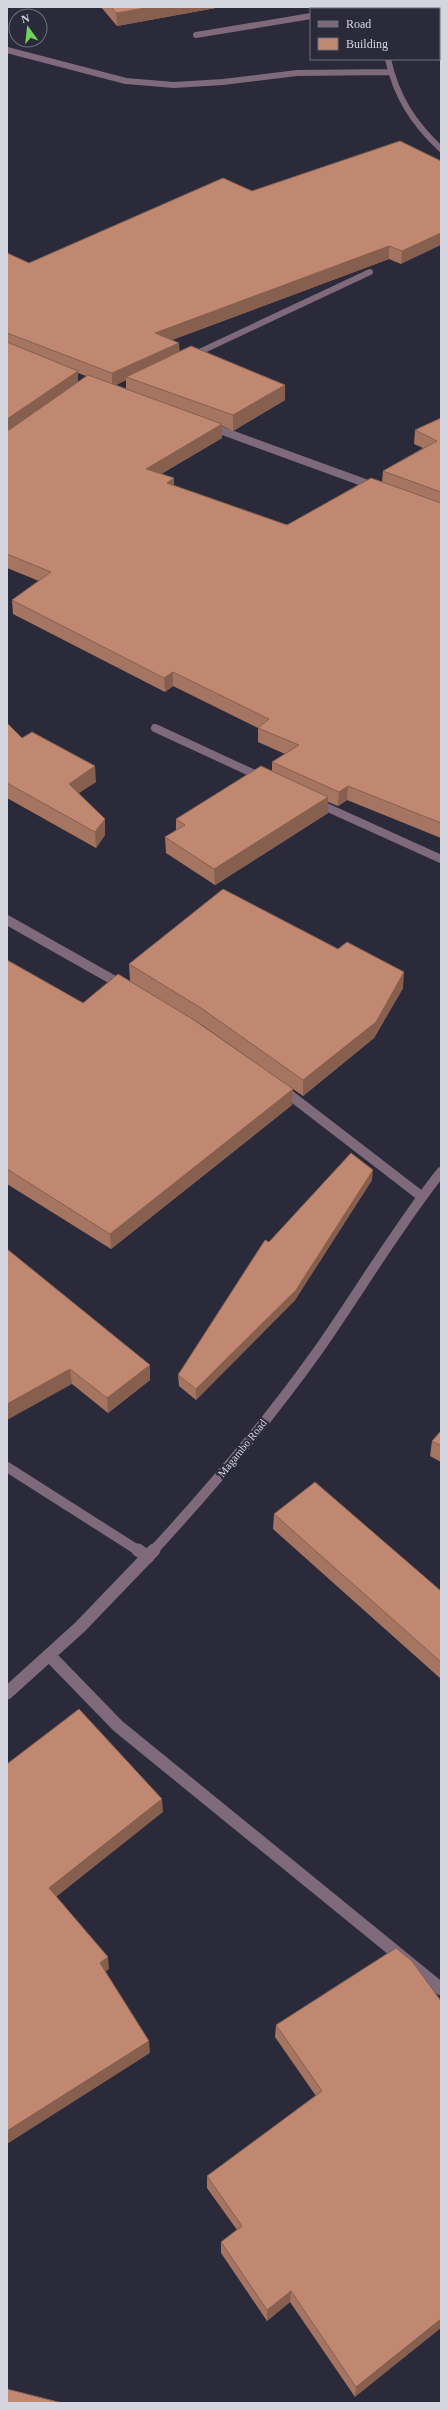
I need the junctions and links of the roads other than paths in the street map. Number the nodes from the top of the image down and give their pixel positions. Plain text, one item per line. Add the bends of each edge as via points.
1 (310, 16) edge
2 (196, 35) dead end
3 (7, 50) edge
4 (388, 60) edge
5 (390, 72) junction
6 (441, 149) edge
7 (370, 272) edge
8 (186, 358) edge
9 (204, 424) edge
10 (383, 489) edge
11 (154, 728) dead end
12 (272, 782) edge
13 (307, 799) edge
14 (441, 860) edge
15 (7, 920) edge
16 (131, 990) edge
17 (274, 1083) edge
18 (441, 1172) edge
19 (421, 1196) junction
20 (7, 1467) edge
21 (148, 1557) junction
22 (51, 1657) junction
23 (7, 1693) edge
24 (441, 1989) edge

1 - 2 street
3 - 5 street via 126,81 174,85 297,73
4 - 5 street
5 - 6 street via 402,105 426,136
7 - 8 street
9 - 10 street
11 - 12 street
13 - 14 street
15 - 16 street
17 - 19 street
18 - 19 street, Magambo Road
19 - 21 street, Magambo Road via 317,1353 236,1457
20 - 21 street
21 - 22 street, Magambo Road
22 - 23 street, Magambo Road
22 - 24 street via 118,1726

